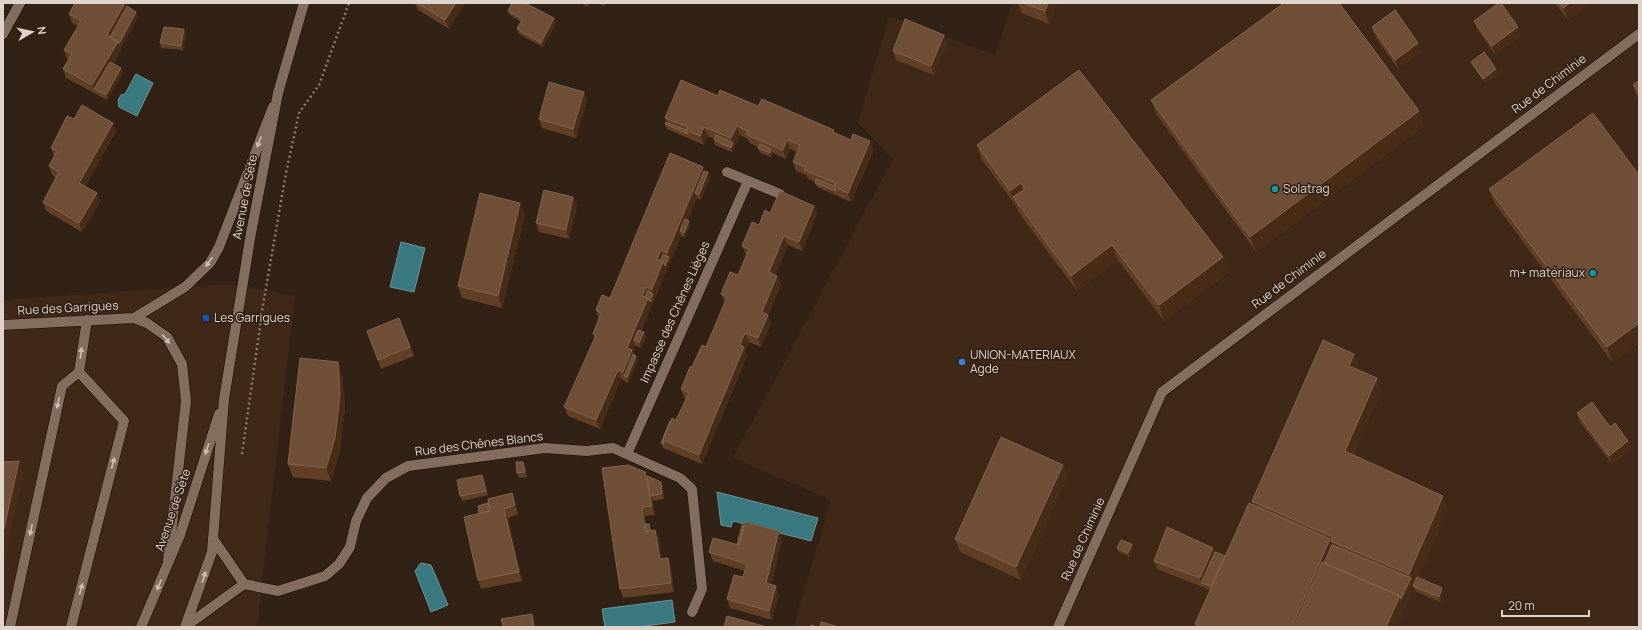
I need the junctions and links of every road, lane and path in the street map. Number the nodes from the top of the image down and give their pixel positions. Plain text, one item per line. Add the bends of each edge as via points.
1 (20, 3) edge
2 (304, 3) edge
3 (349, 3) edge
4 (3, 34) edge
5 (1639, 34) edge
6 (278, 93) junction
7 (727, 172) dead end
8 (748, 181) junction
9 (780, 194) edge
10 (134, 318) junction
11 (87, 320) junction
12 (3, 325) edge
13 (79, 372) junction
14 (224, 399) junction
15 (626, 454) junction
16 (241, 459) dead end
17 (214, 540) junction
18 (168, 564) junction
19 (244, 584) junction
20 (692, 612) dead end
21 (186, 626) edge
22 (10, 627) edge
23 (71, 627) edge
24 (141, 627) edge
25 (1058, 627) edge

1 - 4 street
2 - 6 street, Avenue de Sète
3 - 16 path via 319,85 299,113 263,305
5 - 25 street, Rue de Chiminie via 1162,392
6 -> 10 street via 219,247 210,263 178,293
6 - 14 street, Avenue de Sète via 251,233
7 - 8 street
8 - 9 street
8 - 15 street, Impasse des Chênes Lièges
10 - 11 street, Rue des Garrigues
10 -> 18 street via 167,337 182,364 186,401
11 - 12 street, Rue des Garrigues
13 -> 11 street
13 -> 22 street via 62,386
23 -> 13 street via 124,421
14 - 17 street, Avenue de Sète
14 -> 18 street, Avenue de Sète via 180,535
15 - 19 street, Rue des Chênes Blancs via 613,448 586,451 545,448 408,466 386,478 367,498 356,521 350,547 339,564 325,576 278,591
15 - 20 street, Rue des Chênes Blancs via 680,478 692,489 702,589
17 - 19 street
21 -> 17 street, Avenue de Sète
18 -> 24 street, Avenue de Sète
19 - 21 street

